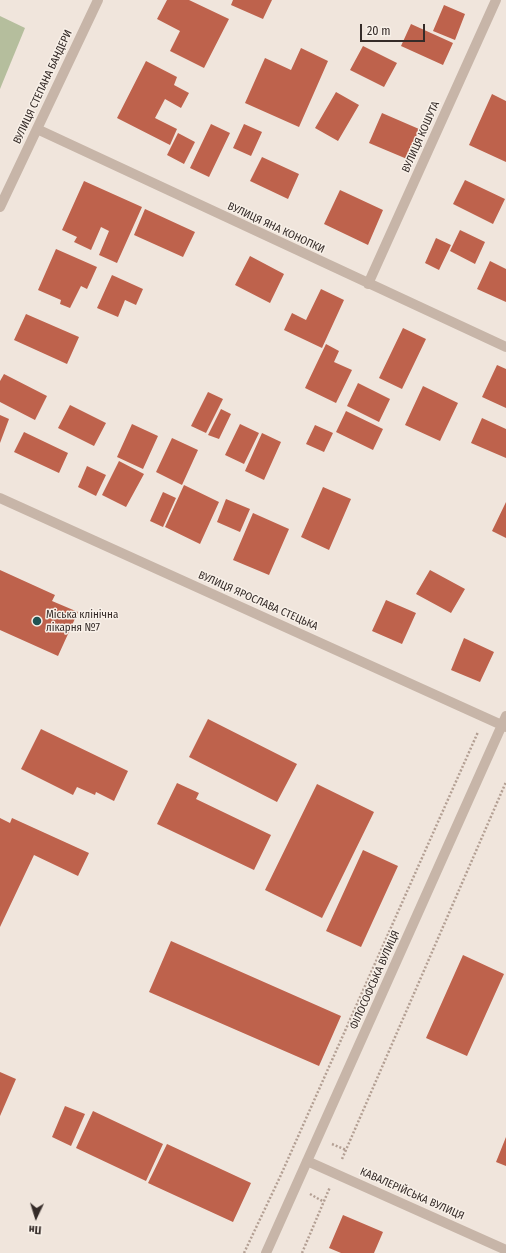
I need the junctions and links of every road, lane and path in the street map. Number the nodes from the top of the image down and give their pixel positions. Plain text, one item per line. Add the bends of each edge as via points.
1 (98, 0) edge
2 (496, 0) edge
3 (37, 129) junction
4 (0, 207) edge
5 (368, 284) junction
6 (506, 347) edge
7 (0, 498) edge
8 (485, 717) junction
9 (505, 723) edge
10 (506, 782) edge
11 (307, 1161) junction
12 (336, 1173) junction
13 (506, 1250) edge
14 (244, 1253) edge
15 (266, 1253) edge
16 (302, 1253) edge

1 - 3 street, ВУЛИЦЯ СТЕПАНА БАНДЕРИ
2 - 5 street, ВУЛИЦЯ КОШУТА
3 - 4 street, ВУЛИЦЯ СТЕПАНА БАНДЕРИ
3 - 5 street, ВУЛИЦЯ ЯНА КОНОПКИ
5 - 6 street, ВУЛИЦЯ ЯНА КОНОПКИ
7 - 8 street, ВУЛИЦЯ ЯРОСЛАВА СТЕЦЬКА
8 - 9 street, ВУЛИЦЯ ЯРОСЛАВА СТЕЦЬКА
8 - 14 path
9 - 11 street, ФІЛОСОФСЬКА ВУЛИЦЯ
10 - 12 path
11 - 12 street, КАВАЛЕРІЙСЬКА ВУЛИЦЯ
11 - 15 street, ФІЛОСОФСЬКА ВУЛИЦЯ
12 - 13 street, КАВАЛЕРІЙСЬКА ВУЛИЦЯ
12 - 16 path

